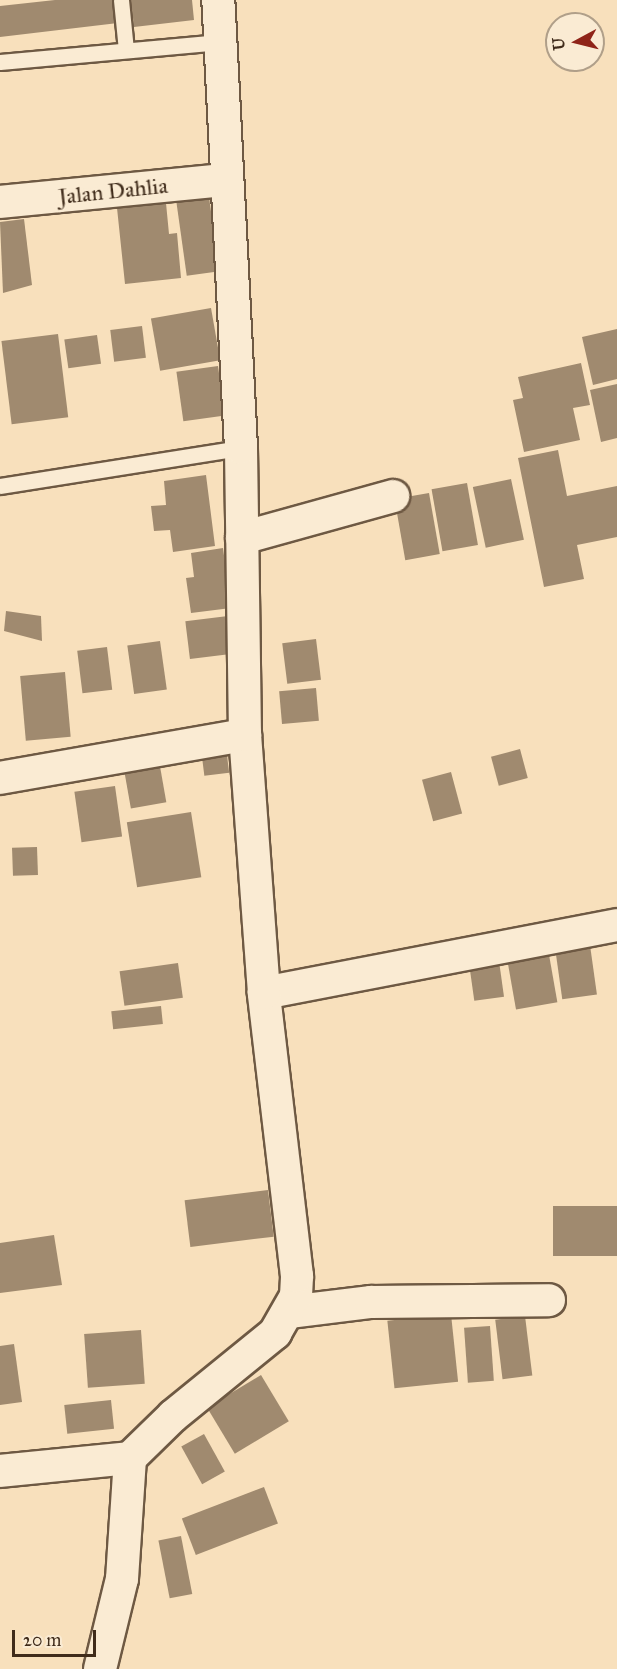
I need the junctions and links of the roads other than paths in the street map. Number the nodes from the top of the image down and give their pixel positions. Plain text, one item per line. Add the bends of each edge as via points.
1 (121, 0) edge
2 (218, 0) edge
3 (220, 42) junction
4 (126, 50) junction
5 (0, 62) edge
6 (226, 180) junction
7 (0, 202) edge
8 (241, 448) junction
9 (0, 486) edge
10 (393, 496) dead end
11 (242, 538) junction
12 (245, 735) junction
13 (0, 778) edge
14 (617, 925) edge
15 (264, 993) junction
16 (549, 1300) dead end
17 (289, 1312) junction
18 (130, 1458) junction
19 (0, 1471) edge
20 (100, 1669) edge

1 - 4 lane
2 - 3 street
3 - 4 lane
3 - 6 street
4 - 5 lane
6 - 7 street, Jalan Dahlia
6 - 8 street
8 - 9 lane
8 - 11 street
10 - 11 street
11 - 12 street
12 - 13 street
12 - 15 street
14 - 15 street
15 - 17 street via 297,1276 296,1296
16 - 17 street via 371,1302
17 - 18 street via 275,1333 173,1416
18 - 19 street
18 - 20 street via 122,1579

